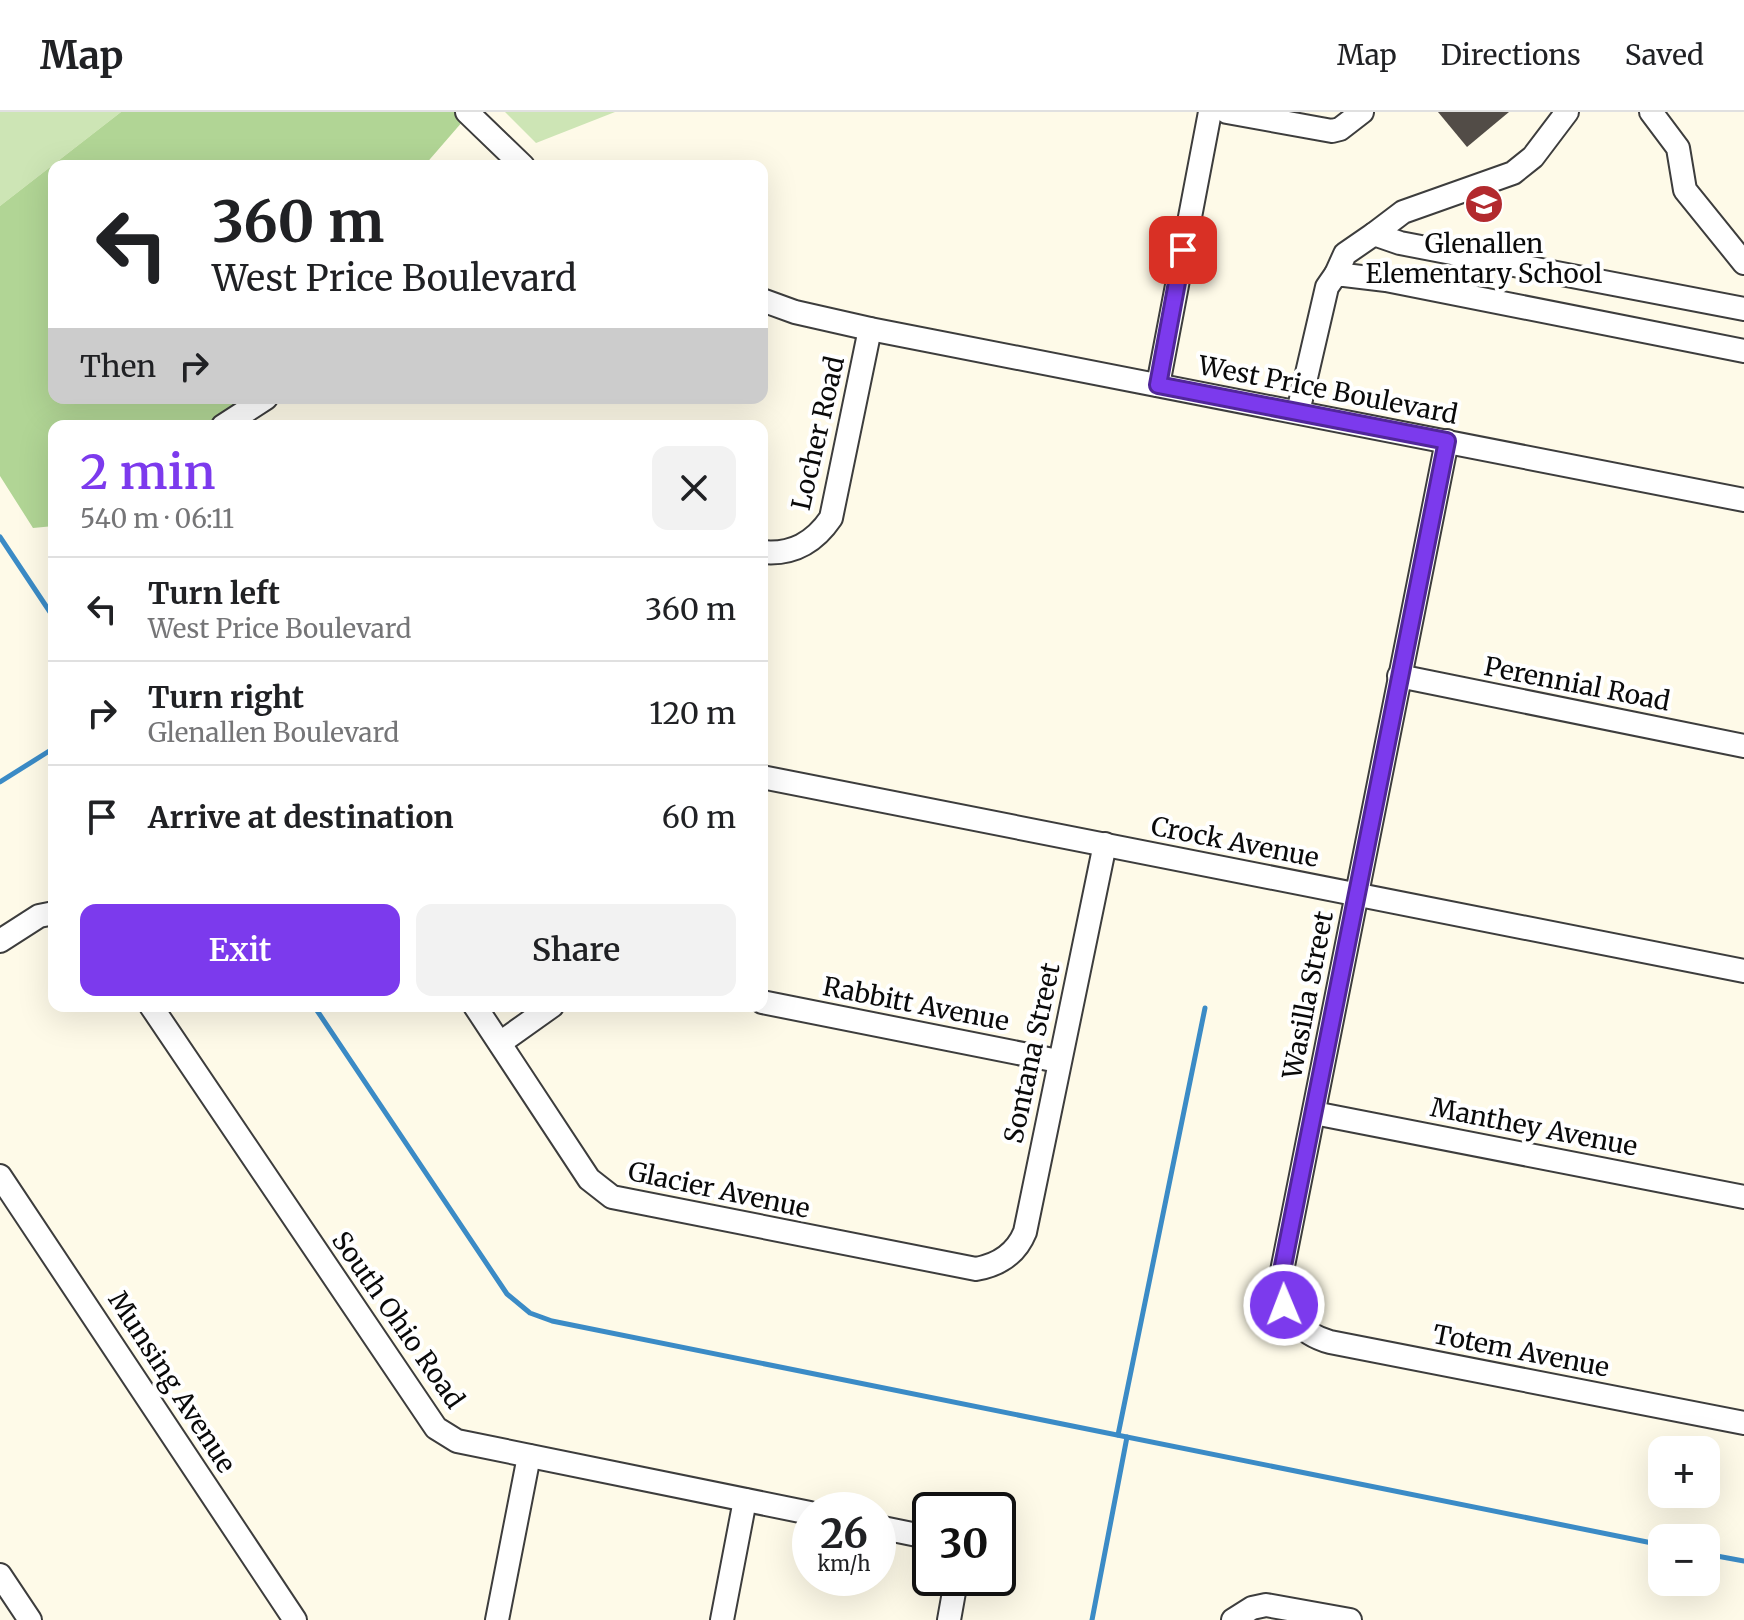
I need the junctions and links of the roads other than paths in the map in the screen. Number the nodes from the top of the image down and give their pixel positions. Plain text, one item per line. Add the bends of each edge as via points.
1 (467, 112) edge
2 (1210, 112) edge
3 (1227, 112) edge
4 (1362, 112) edge
5 (1567, 112) edge
6 (1651, 112) edge
7 (517, 160) edge
8 (1374, 234) junction
9 (1744, 263) edge
10 (1336, 274) junction
11 (768, 302) edge
12 (1744, 309) edge
13 (870, 329) junction
14 (1744, 351) edge
15 (1158, 385) junction
16 (257, 404) edge
17 (1298, 412) junction
18 (232, 420) edge
19 (1447, 441) junction
20 (1744, 500) edge
21 (768, 552) edge
22 (1399, 676) junction
23 (1744, 746) edge
24 (768, 778) edge
25 (1105, 844) junction
26 (1356, 894) junction
27 (48, 914) edge
28 (0, 941) edge
29 (1744, 971) edge
30 (768, 1003) edge
31 (155, 1012) edge
32 (479, 1012) edge
33 (544, 1012) edge
34 (500, 1043) junction
35 (1058, 1061) junction
36 (1314, 1113) junction
37 (0, 1176) edge
38 (1744, 1197) edge
39 (998, 1263) joint
40 (1294, 1321) joint
41 (1744, 1423) edge
42 (529, 1456) junction
43 (745, 1500) junction
44 (792, 1509) edge
45 (0, 1575) edge
46 (953, 1596) edge
47 (30, 1620) edge
48 (295, 1620) edge
49 (497, 1620) edge
50 (722, 1620) edge
51 (949, 1620) edge
52 (1233, 1620) edge
53 (1350, 1620) edge

1 - 7 street
2 - 15 street
3 - 4 street via 1324,131 1340,129
5 - 8 street via 1533,157 1513,173 1403,212
6 - 9 street via 1678,148 1685,190
8 - 10 street via 1345,254
8 - 12 street
10 - 14 street
10 - 17 street via 1327,287
11 - 13 street, West Price Boulevard
13 - 15 street, West Price Boulevard
13 - 21 street, Locher Road via 831,518 802,546
15 - 17 street, West Price Boulevard
16 - 18 street
17 - 19 street, West Price Boulevard
19 - 20 street, West Price Boulevard
19 - 22 street, Wasilla Street
22 - 23 street, Perennial Road
22 - 26 street, Wasilla Street
24 - 25 street, Crock Avenue
25 - 26 street, Crock Avenue
25 - 35 street, Sontana Street
26 - 29 street, Crock Avenue
26 - 36 street, Wasilla Street
27 - 28 street
30 - 35 street, Rabbitt Avenue
31 - 42 street, South Ohio Road via 426,1417 457,1441
32 - 34 street, Glacier Avenue
33 - 34 street
34 - 39 street, Glacier Avenue via 589,1179 612,1197 976,1269
35 - 39 street, Sontana Street via 1025,1232 1012,1254
36 - 38 street, Manthey Avenue
36 - 40 street, Wasilla Street via 1280,1281 1284,1305
37 - 48 street, Munsing Avenue
40 - 41 street, Totem Avenue via 1330,1342
42 - 43 street, South Ohio Road
42 - 49 street
43 - 44 street, South Ohio Road
43 - 50 street
45 - 47 street
46 - 51 street
52 - 53 street via 1266,1605

